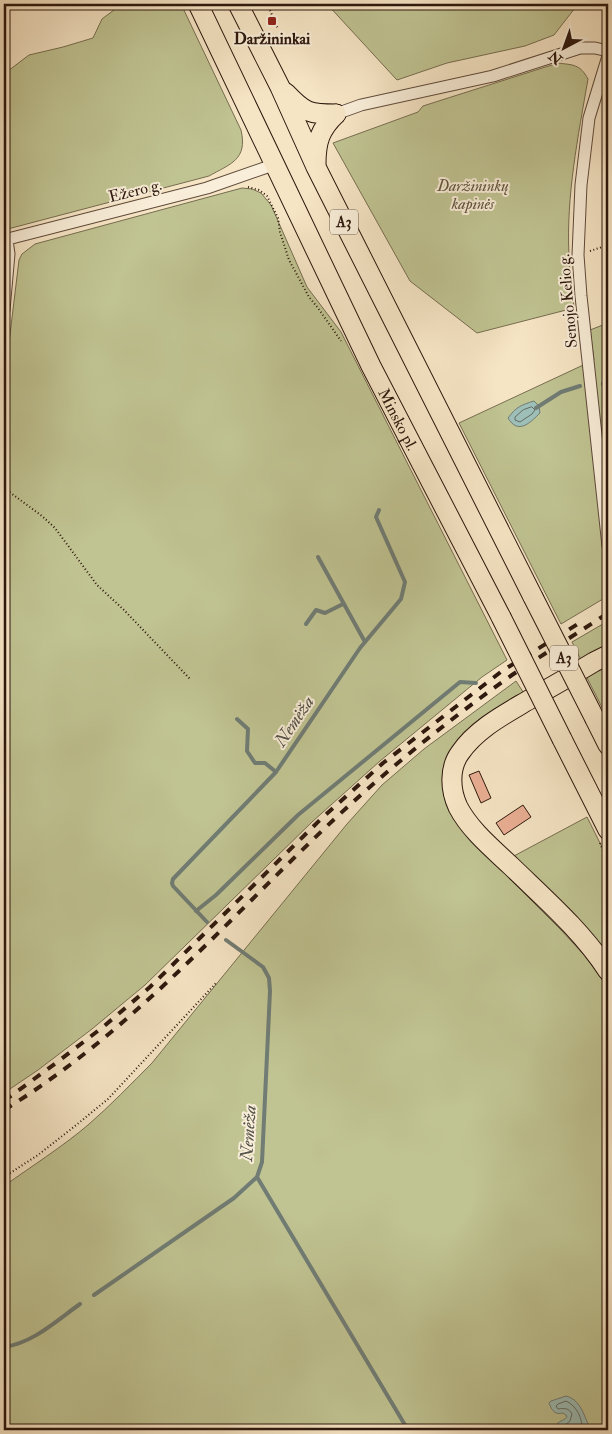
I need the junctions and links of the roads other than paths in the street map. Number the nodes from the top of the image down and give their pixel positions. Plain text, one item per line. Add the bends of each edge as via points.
1 (198, 4) edge
2 (238, 4) edge
3 (608, 51) edge
4 (608, 56) edge
5 (280, 87) junction
6 (336, 114) junction
7 (273, 164) junction
8 (316, 167) junction
9 (5, 240) edge
10 (4, 310) edge
11 (608, 546) edge
12 (608, 656) edge
13 (608, 745) edge
14 (608, 830) edge
15 (608, 971) edge

1 - 7 highway, Minsko pl. / A3
2 - 5 highway, A3
3 - 6 street via 580,48 493,76 361,105
4 - 11 street, Senojo Kelio g. via 589,118 581,185 578,255
5 - 6 highway via 309,112
5 - 8 highway, A3
6 - 8 highway via 323,128
7 - 9 street, Ežero g. via 207,188
7 - 14 highway, Minsko pl. / A3, bridge via 370,366
8 - 13 highway, A3, bridge
9 - 10 street via 9,254
12 - 15 highway via 510,711 480,733 460,752 452,777 458,806 468,823 562,916

